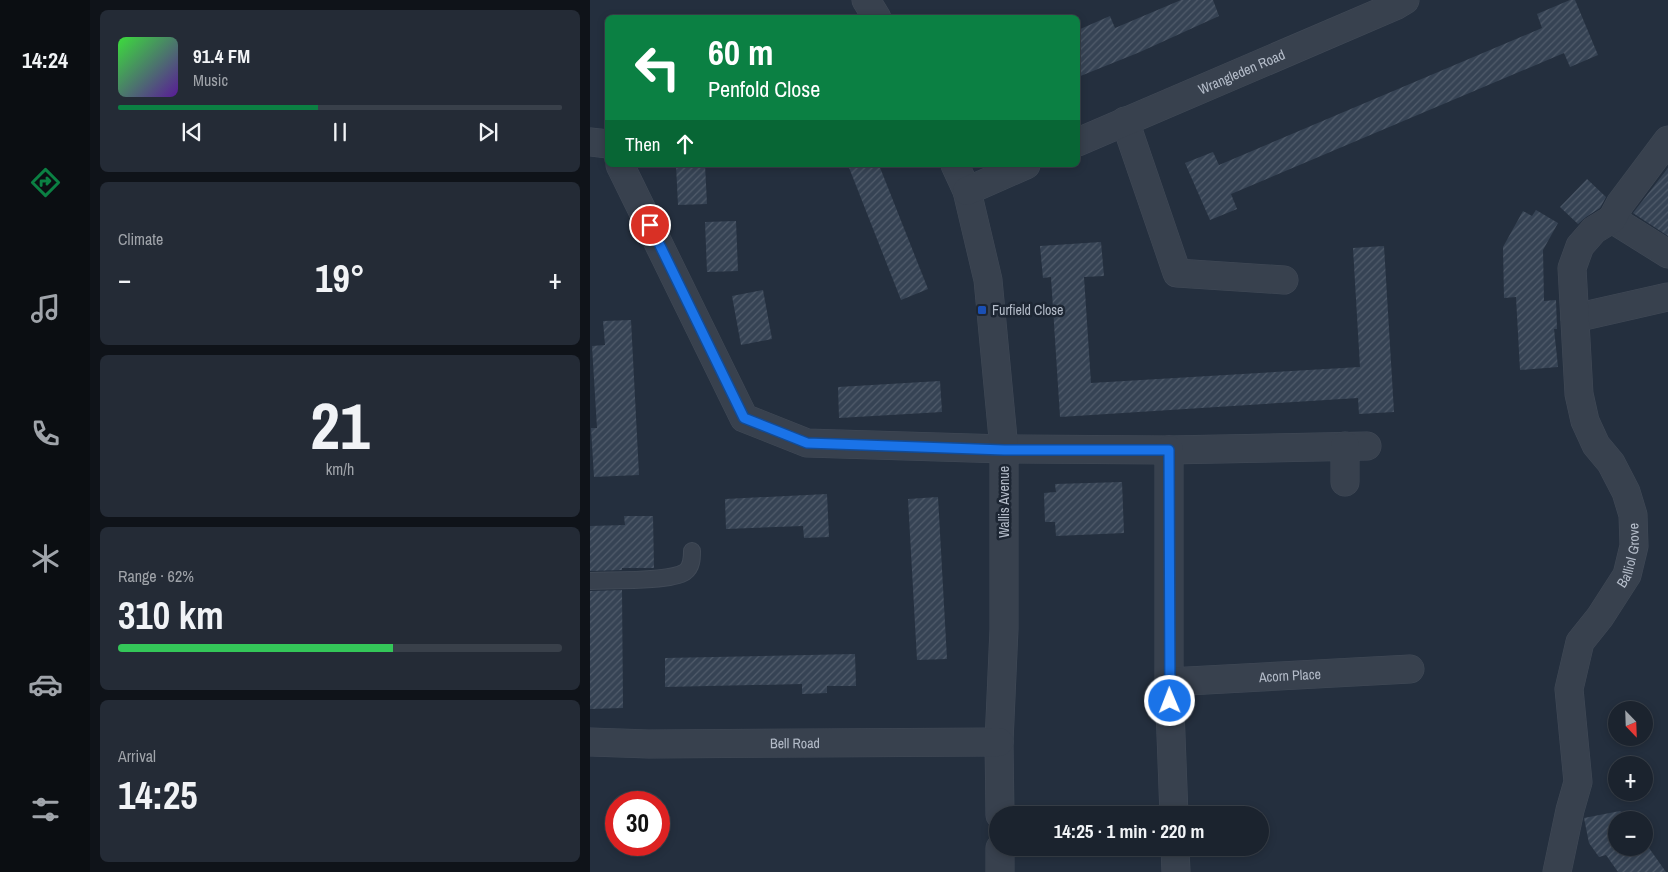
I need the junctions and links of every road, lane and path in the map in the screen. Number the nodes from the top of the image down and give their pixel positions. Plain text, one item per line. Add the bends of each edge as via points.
1 (866, 0) edge
2 (1404, 0) edge
3 (875, 15) edge
4 (1125, 120) junction
5 (1668, 140) edge
6 (1080, 141) edge
7 (590, 142) edge
8 (605, 144) edge
9 (621, 167) edge
10 (956, 167) edge
11 (1021, 167) edge
12 (967, 191) junction
13 (1612, 219) junction
14 (1668, 254) edge
15 (1284, 280) dead end
16 (1668, 297) edge
17 (1575, 318) junction
18 (1004, 450) junction
19 (1169, 450) junction
20 (1345, 482) dead end
21 (692, 551) dead end
22 (590, 581) edge
23 (1410, 669) dead end
24 (1169, 682) junction
25 (590, 742) edge
26 (1000, 742) junction
27 (1000, 806) edge
28 (1174, 806) edge
29 (1000, 856) edge
30 (1175, 856) edge
31 (1000, 872) edge
32 (1176, 872) edge
33 (1557, 872) edge

1 - 3 street
2 - 4 street, Wrangleden Road
4 - 6 street, Wrangleden Road
4 - 15 street via 1177,273
5 - 13 street
7 - 8 street
9 - 18 street via 744,418 807,443
10 - 12 street, Wallis Avenue
11 - 12 street
12 - 18 street, Wallis Avenue via 988,280
13 - 14 street
13 - 17 street, Balliol Grove via 1594,230 1580,246 1572,268
16 - 17 street
17 - 33 street, Balliol Grove via 1579,394 1585,421 1626,492 1633,515 1634,546 1627,575 1580,642 1569,689 1578,782
18 - 19 street
18 - 26 street, Wallis Avenue
19 - 20 street via 1356,446
19 - 24 street
21 - 22 lane via 691,564 685,572 668,578
23 - 24 street, Acorn Place
24 - 28 street
25 - 26 street, Bell Road
26 - 27 street, Wallis Avenue
29 - 31 street
30 - 32 street

